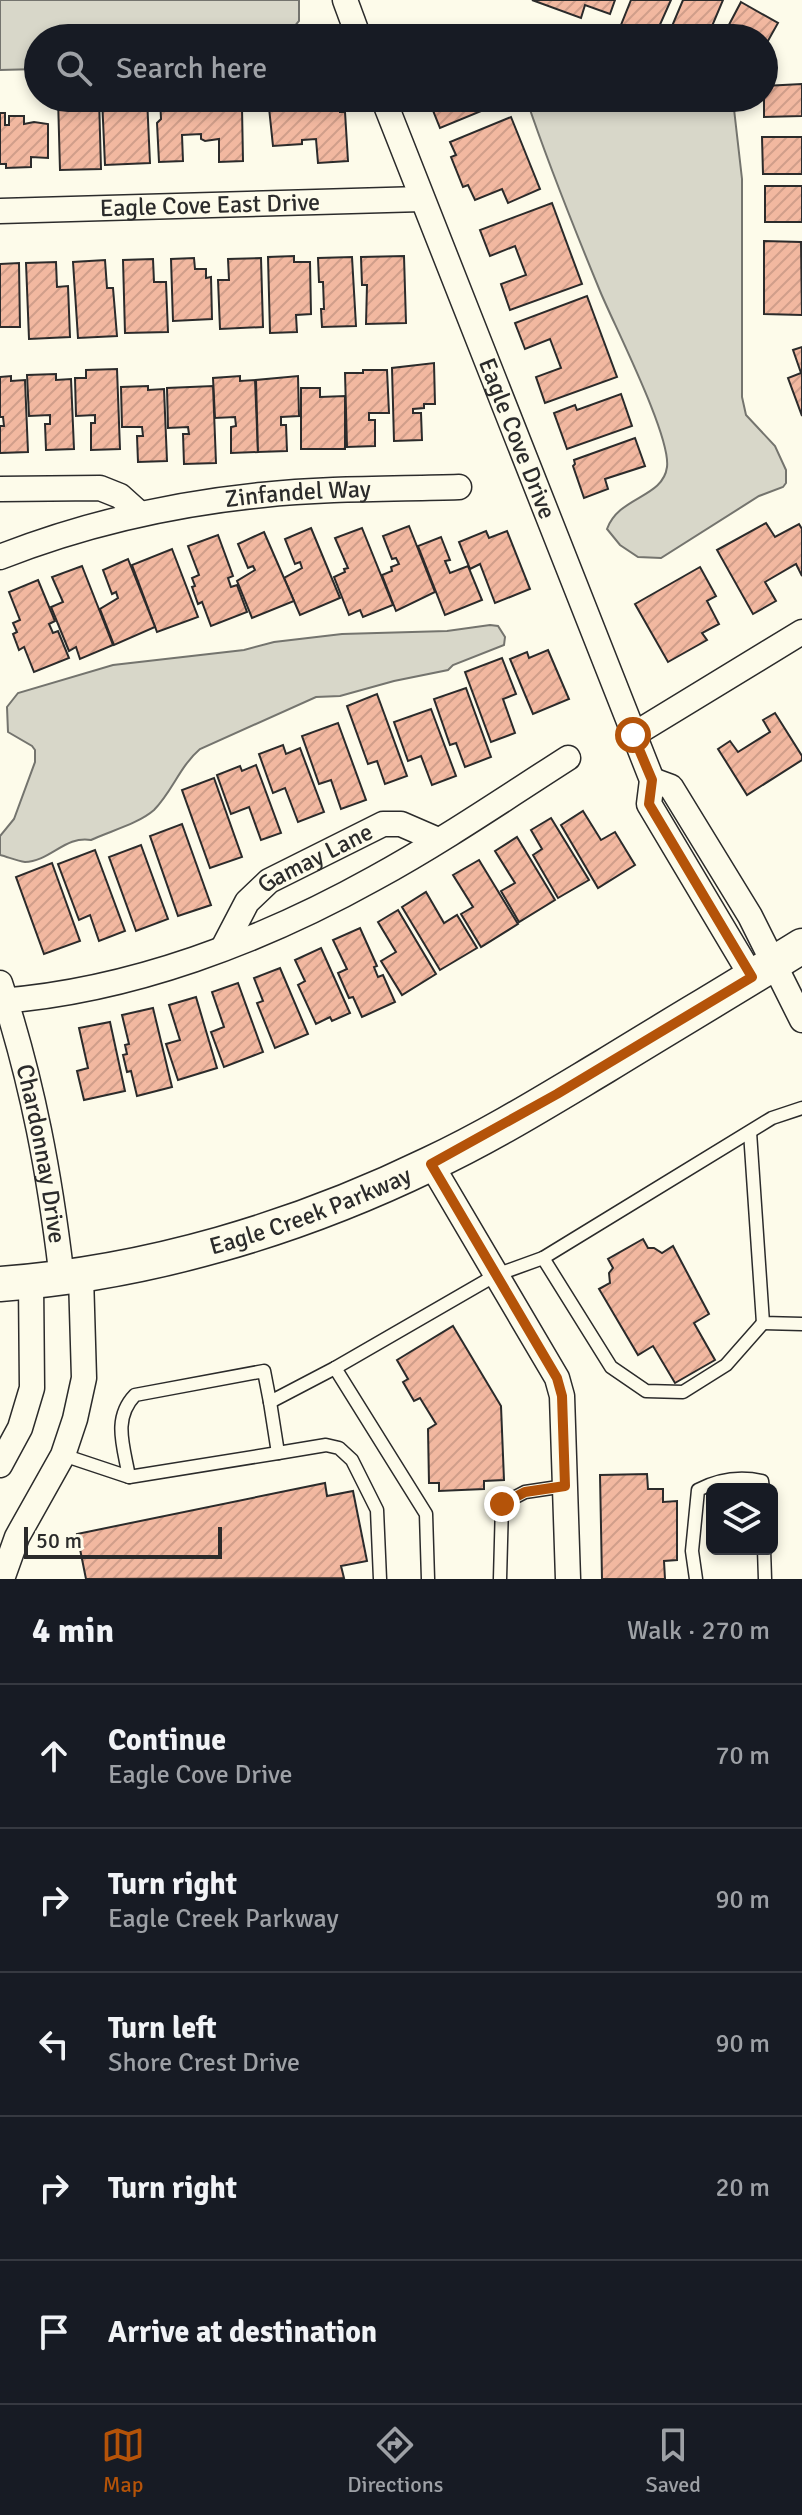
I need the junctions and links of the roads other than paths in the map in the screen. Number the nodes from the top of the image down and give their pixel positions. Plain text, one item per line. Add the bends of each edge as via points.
1 (345, 0) edge
2 (354, 24) edge
3 (388, 112) edge
4 (422, 199) junction
5 (0, 211) edge
6 (459, 487) dead end
7 (0, 489) edge
8 (140, 514) junction
9 (0, 557) edge
10 (802, 632) edge
11 (633, 735) junction
12 (568, 758) dead end
13 (438, 840) junction
14 (802, 946) edge
15 (223, 948) junction
16 (762, 971) junction
17 (2, 995) edge
18 (802, 1020) edge
19 (802, 1108) edge
20 (750, 1132) junction
21 (431, 1164) junction
22 (543, 1258) junction
23 (496, 1275) junction
24 (43, 1280) edge
25 (763, 1323) junction
26 (802, 1324) edge
27 (335, 1368) junction
28 (270, 1402) junction
29 (278, 1453) junction
30 (63, 1455) junction
31 (0, 1465) edge
32 (129, 1477) junction
33 (711, 1483) edge
34 (762, 1483) edge
35 (565, 1486) junction
36 (706, 1486) edge
37 (764, 1555) edge
38 (2, 1579) edge
39 (380, 1579) edge
40 (428, 1579) edge
41 (500, 1579) edge
42 (568, 1579) edge
43 (696, 1579) edge
44 (765, 1579) edge

1 - 2 street
3 - 4 street, Eagle Cove Drive
4 - 5 street, Eagle Cove East Drive
4 - 11 street, Eagle Cove Drive
6 - 8 street, Zinfandel Way via 266,494
7 - 8 street via 100,488 120,496
8 - 9 street, Zinfandel Way
10 - 11 street
11 - 16 street, Eagle Cove Drive via 652,780 671,787 750,916
12 - 13 street, Gamay Lane
13 - 15 street, Gamay Lane via 323,906
13 - 15 street, Gamay Lane via 401,824 383,824 292,868 255,892
14 - 16 main road, Eagle Creek Parkway
15 - 17 street, Gamay Lane via 79,989
16 - 18 street, Eagle Cove Drive
16 - 21 main road, Eagle Creek Parkway
17 - 24 street, Chardonnay Drive via 48,1165
19 - 20 lane
20 - 22 lane
20 - 25 lane
21 - 23 street
21 - 24 main road, Eagle Creek Parkway via 242,1238
22 - 23 lane
22 - 25 lane via 611,1367 646,1391 683,1392 726,1365
23 - 27 lane
23 - 35 street via 557,1378
24 - 30 street via 84,1378
24 - 31 street via 32,1388 20,1428
25 - 26 lane
27 - 28 lane
27 - 40 lane via 426,1514
28 - 29 lane
28 - 32 lane via 264,1371 135,1395 124,1406 120,1423
29 - 32 lane
29 - 39 lane via 326,1445 352,1460 377,1510
30 - 32 lane
30 - 38 street via 17,1537
33 - 34 lane via 748,1478
35 - 41 lane via 525,1492 502,1504
35 - 42 street
36 - 43 lane via 698,1490 692,1551
37 - 44 lane

